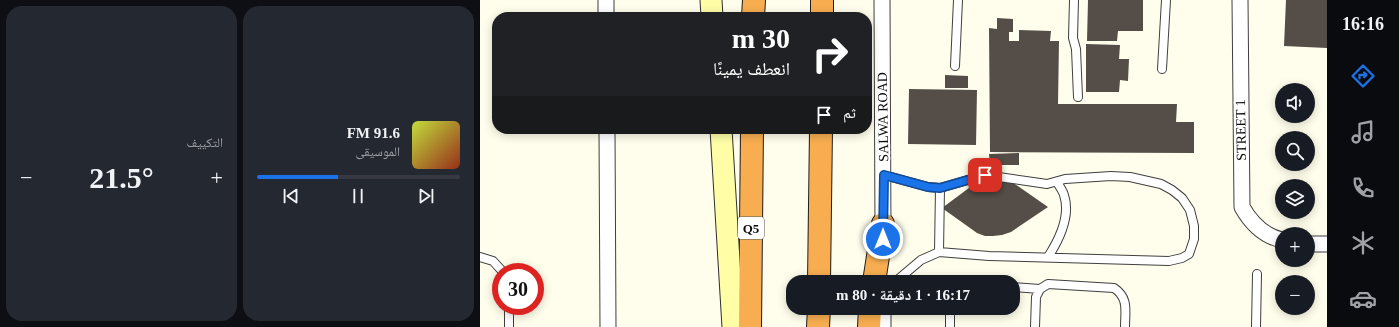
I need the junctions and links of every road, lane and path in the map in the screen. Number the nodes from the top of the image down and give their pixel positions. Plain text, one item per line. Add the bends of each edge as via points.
1 (606, 0) edge
2 (711, 0) edge
3 (754, 0) edge
4 (822, 0) edge
5 (882, 0) edge
6 (958, 0) edge
7 (1074, 0) edge
8 (1166, 0) edge
9 (1240, 0) edge
10 (606, 12) edge
11 (712, 12) edge
12 (754, 12) edge
13 (822, 12) edge
14 (955, 66) dead end
15 (1162, 70) dead end
16 (1078, 97) dead end
17 (607, 134) edge
18 (720, 134) edge
19 (752, 134) edge
20 (821, 134) edge
21 (884, 175) junction
22 (1056, 182) junction
23 (940, 188) junction
24 (883, 224) junction
25 (1275, 239) edge
26 (1315, 244) edge
27 (1327, 244) edge
28 (939, 252) junction
29 (480, 257) edge
30 (1048, 257) junction
31 (495, 263) edge
32 (1257, 274) dead end
33 (819, 275) edge
34 (875, 275) edge
35 (883, 275) edge
36 (903, 275) edge
37 (1020, 288) edge
38 (1040, 289) junction
39 (509, 315) edge
40 (819, 315) edge
41 (869, 315) edge
42 (883, 315) edge
43 (950, 315) edge
44 (508, 327) edge
45 (608, 327) edge
46 (733, 327) edge
47 (750, 327) edge
48 (818, 327) edge
49 (868, 327) edge
50 (883, 327) edge
51 (950, 327) edge
52 (1035, 327) edge
53 (1125, 327) edge
54 (1256, 327) edge

1 - 10 street
2 - 11 main road
3 - 12 highway
4 - 13 highway
5 - 21 street, SALWA ROAD
6 - 14 lane
7 - 16 lane via 1073,38 1076,49
8 - 15 lane
9 - 25 street, STREET 1 via 1242,207 1258,229
17 - 45 street
18 - 46 main road
19 - 47 highway, Q5
20 - 33 highway
21 - 23 lane
21 - 24 street, SALWA ROAD
22 - 23 lane via 1047,184 985,175
22 - 30 lane via 1064,195 1065,220
22 - 30 lane via 1065,179 1111,176 1130,177 1161,184 1182,198 1190,210 1194,239 1189,254 1169,260
23 - 28 lane
24 - 34 highway
24 - 35 street, SALWA ROAD
26 - 27 street
28 - 30 lane
28 - 36 lane via 921,260
29 - 31 lane
32 - 54 lane
37 - 38 lane
38 - 52 lane via 1036,297
38 - 53 lane via 1048,284 1114,288 1125,300
39 - 44 lane
40 - 48 highway
41 - 49 highway
42 - 50 street
43 - 51 lane

